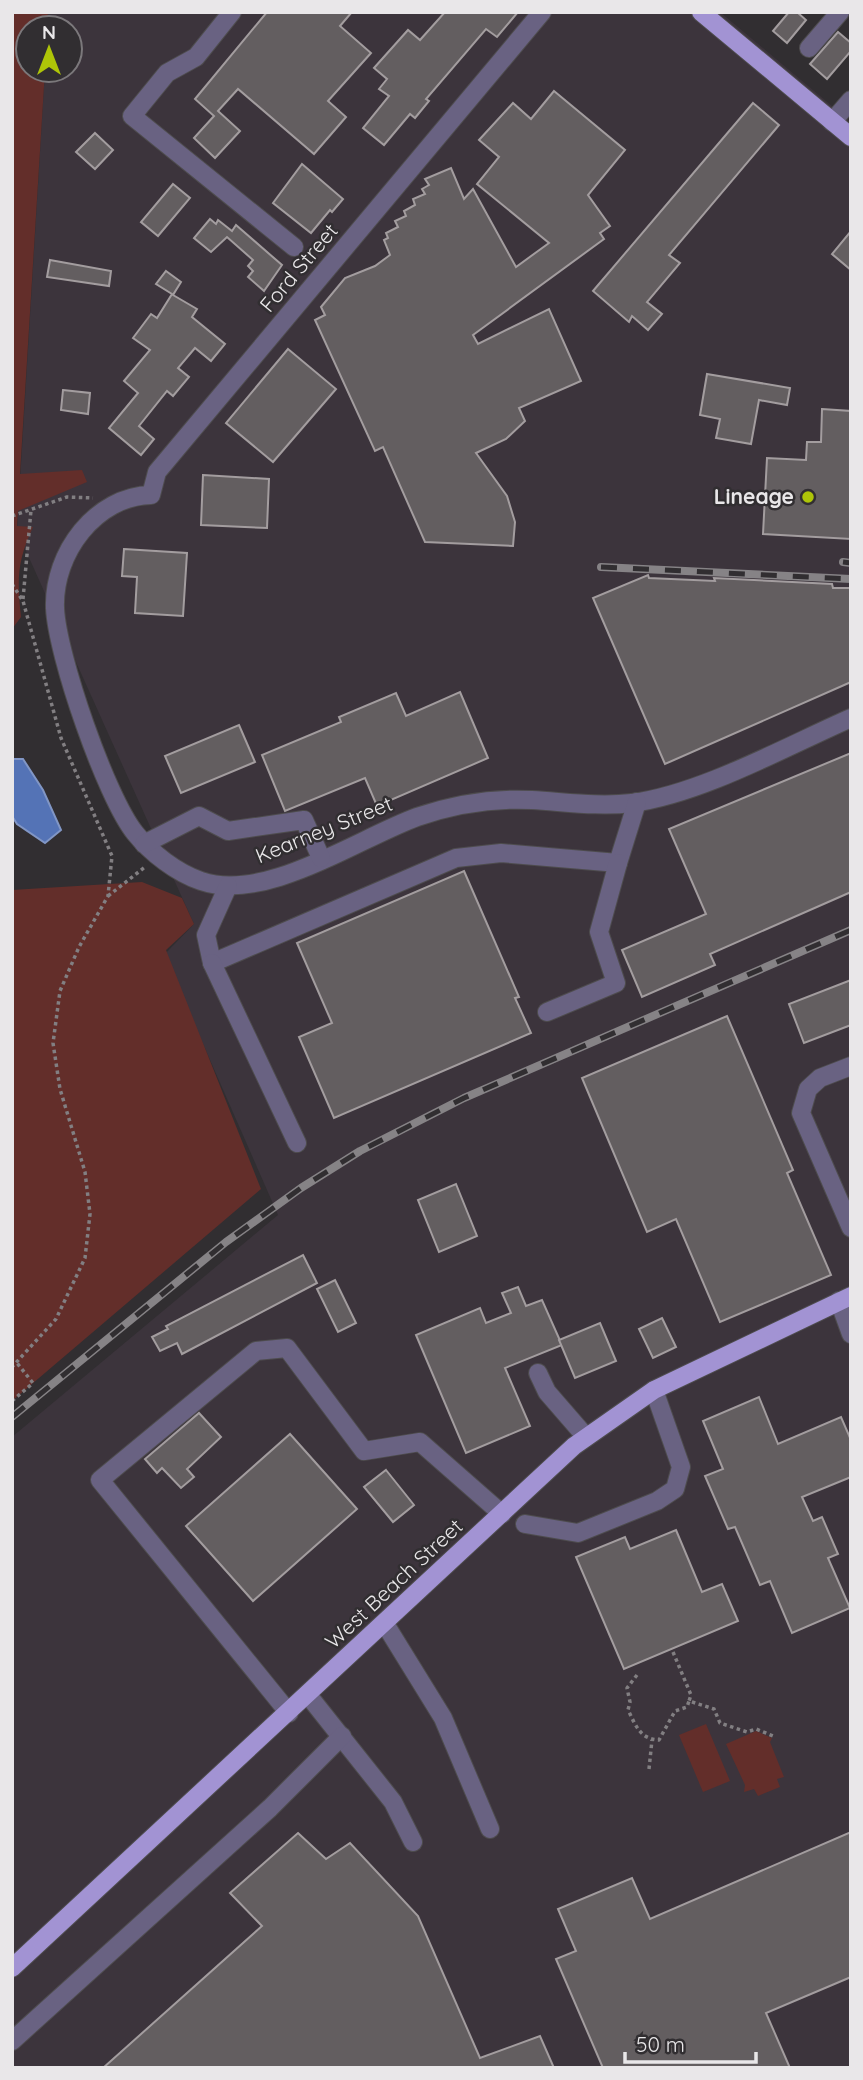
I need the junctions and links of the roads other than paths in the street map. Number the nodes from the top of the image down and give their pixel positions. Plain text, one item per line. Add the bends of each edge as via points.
1 (232, 12) edge
2 (542, 12) edge
3 (701, 12) edge
4 (840, 12) edge
5 (809, 48) dead end
6 (851, 100) edge
7 (832, 122) junction
8 (851, 137) edge
9 (294, 247) dead end
10 (82, 531) joint
11 (851, 718) edge
12 (637, 802) junction
13 (144, 844) junction
14 (321, 858) junction
15 (618, 863) junction
16 (228, 886) junction
17 (212, 963) junction
18 (547, 1013) dead end
19 (851, 1066) edge
20 (297, 1143) dead end
21 (851, 1228) edge
22 (845, 1298) edge
23 (851, 1334) edge
24 (538, 1373) dead end
25 (654, 1390) junction
26 (586, 1437) junction
27 (502, 1514) junction
28 (525, 1524) dead end
29 (385, 1623) junction
30 (308, 1695) junction
31 (289, 1713) junction
32 (342, 1736) junction
33 (490, 1829) dead end
34 (413, 1842) dead end
35 (12, 1968) edge
36 (12, 2041) edge

1 - 9 street via 196,57 167,73 132,116
2 - 10 street, Ford Street via 157,472 151,495 123,498 106,507
3 - 7 main road
4 - 5 street
6 - 7 street
7 - 8 main road
10 - 13 street, Kearney Street via 58,577 57,628 85,723 114,794
11 - 12 street, Kearney Street via 706,781
12 - 14 street, Kearney Street via 514,799 465,803 415,818
12 - 15 street
13 - 14 street via 199,816 228,831 304,820
13 - 16 street, Kearney Street via 202,881
14 - 16 street, Kearney Street via 260,882
15 - 17 street via 502,853 456,858
15 - 18 street via 599,932 616,984
16 - 17 street via 206,935
17 - 20 street
19 - 21 street via 808,1088 801,1113
22 - 23 street
22 - 25 main road, West Beach Street
24 - 26 street via 547,1392
25 - 26 main road, West Beach Street
25 - 28 street via 681,1467 675,1489 578,1533
26 - 27 main road, West Beach Street
27 - 29 main road, West Beach Street
27 - 31 street via 420,1441 364,1451 287,1348 257,1351 100,1480
29 - 30 main road, West Beach Street
29 - 33 street via 443,1718
30 - 31 main road, West Beach Street
30 - 32 street
31 - 35 main road, West Beach Street
32 - 34 street via 393,1802
32 - 36 street via 270,1808

